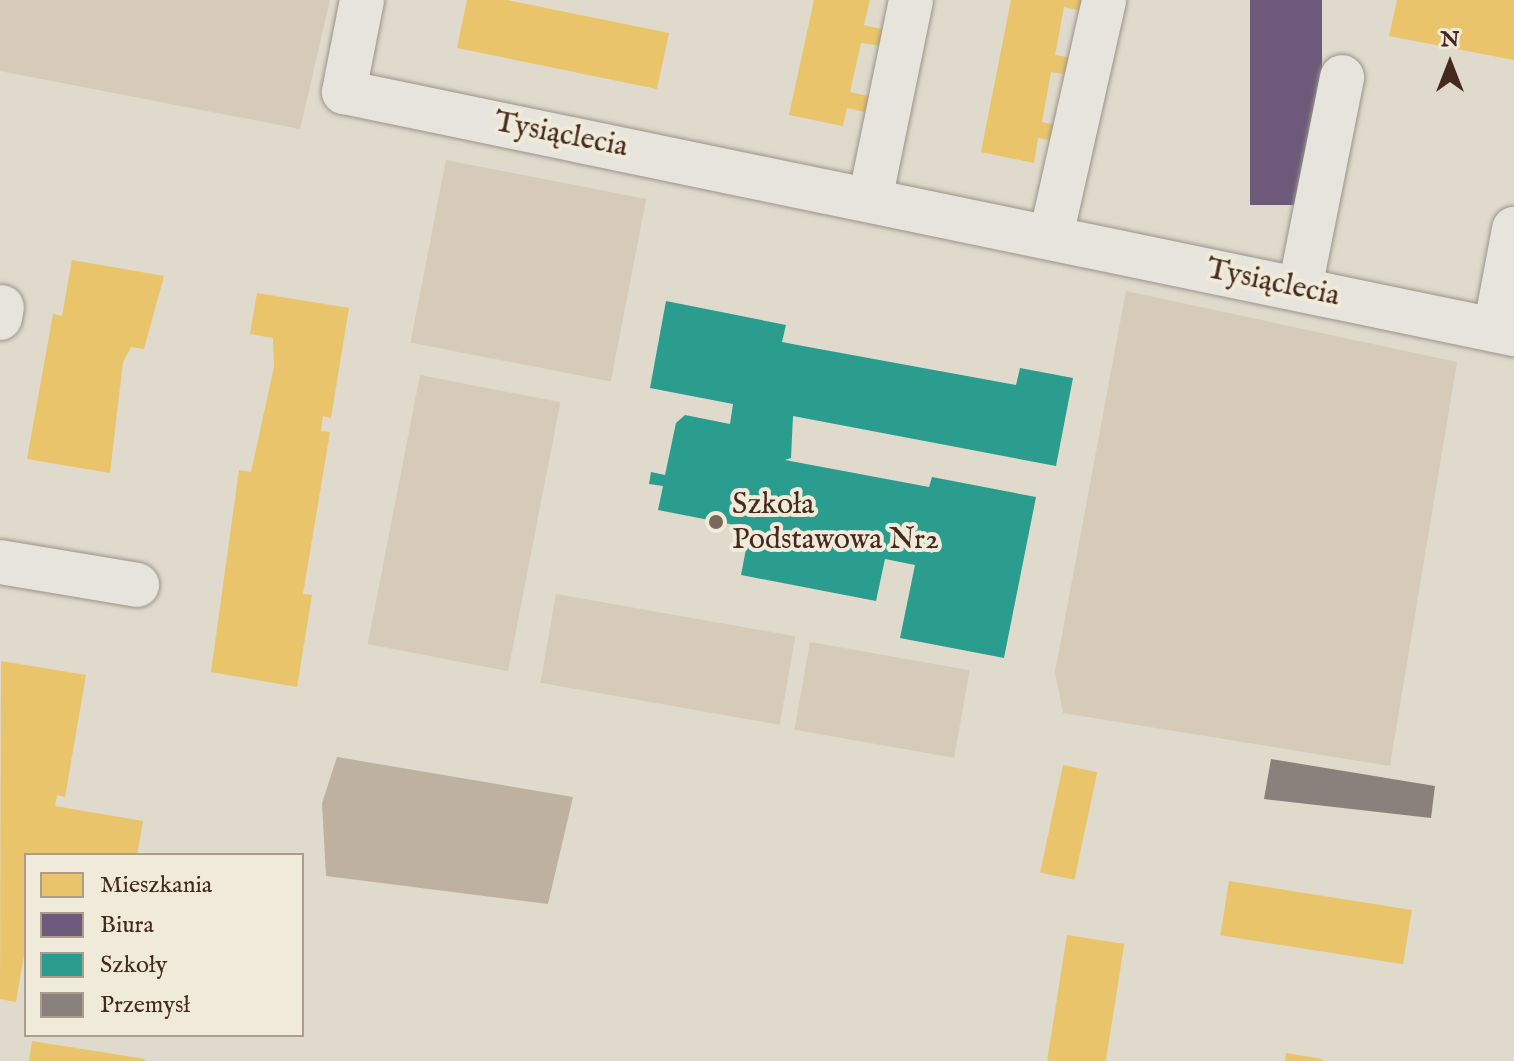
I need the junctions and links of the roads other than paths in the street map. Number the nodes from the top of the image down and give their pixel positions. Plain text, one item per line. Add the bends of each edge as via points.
1 (362, 0) edge
2 (911, 0) edge
3 (1104, 0) edge
4 (1342, 77) dead end
5 (870, 200) junction
6 (1514, 229) edge
7 (1051, 236) junction
8 (1300, 288) junction
9 (1504, 332) edge
10 (0, 562) edge
11 (137, 585) dead end

1 - 5 street, Tysiąclecia via 344,92
2 - 5 street
3 - 7 street
4 - 8 street
5 - 7 street, Tysiąclecia
6 - 9 street, Tysiąclecia
7 - 8 street, Tysiąclecia
8 - 9 street, Tysiąclecia
10 - 11 street

